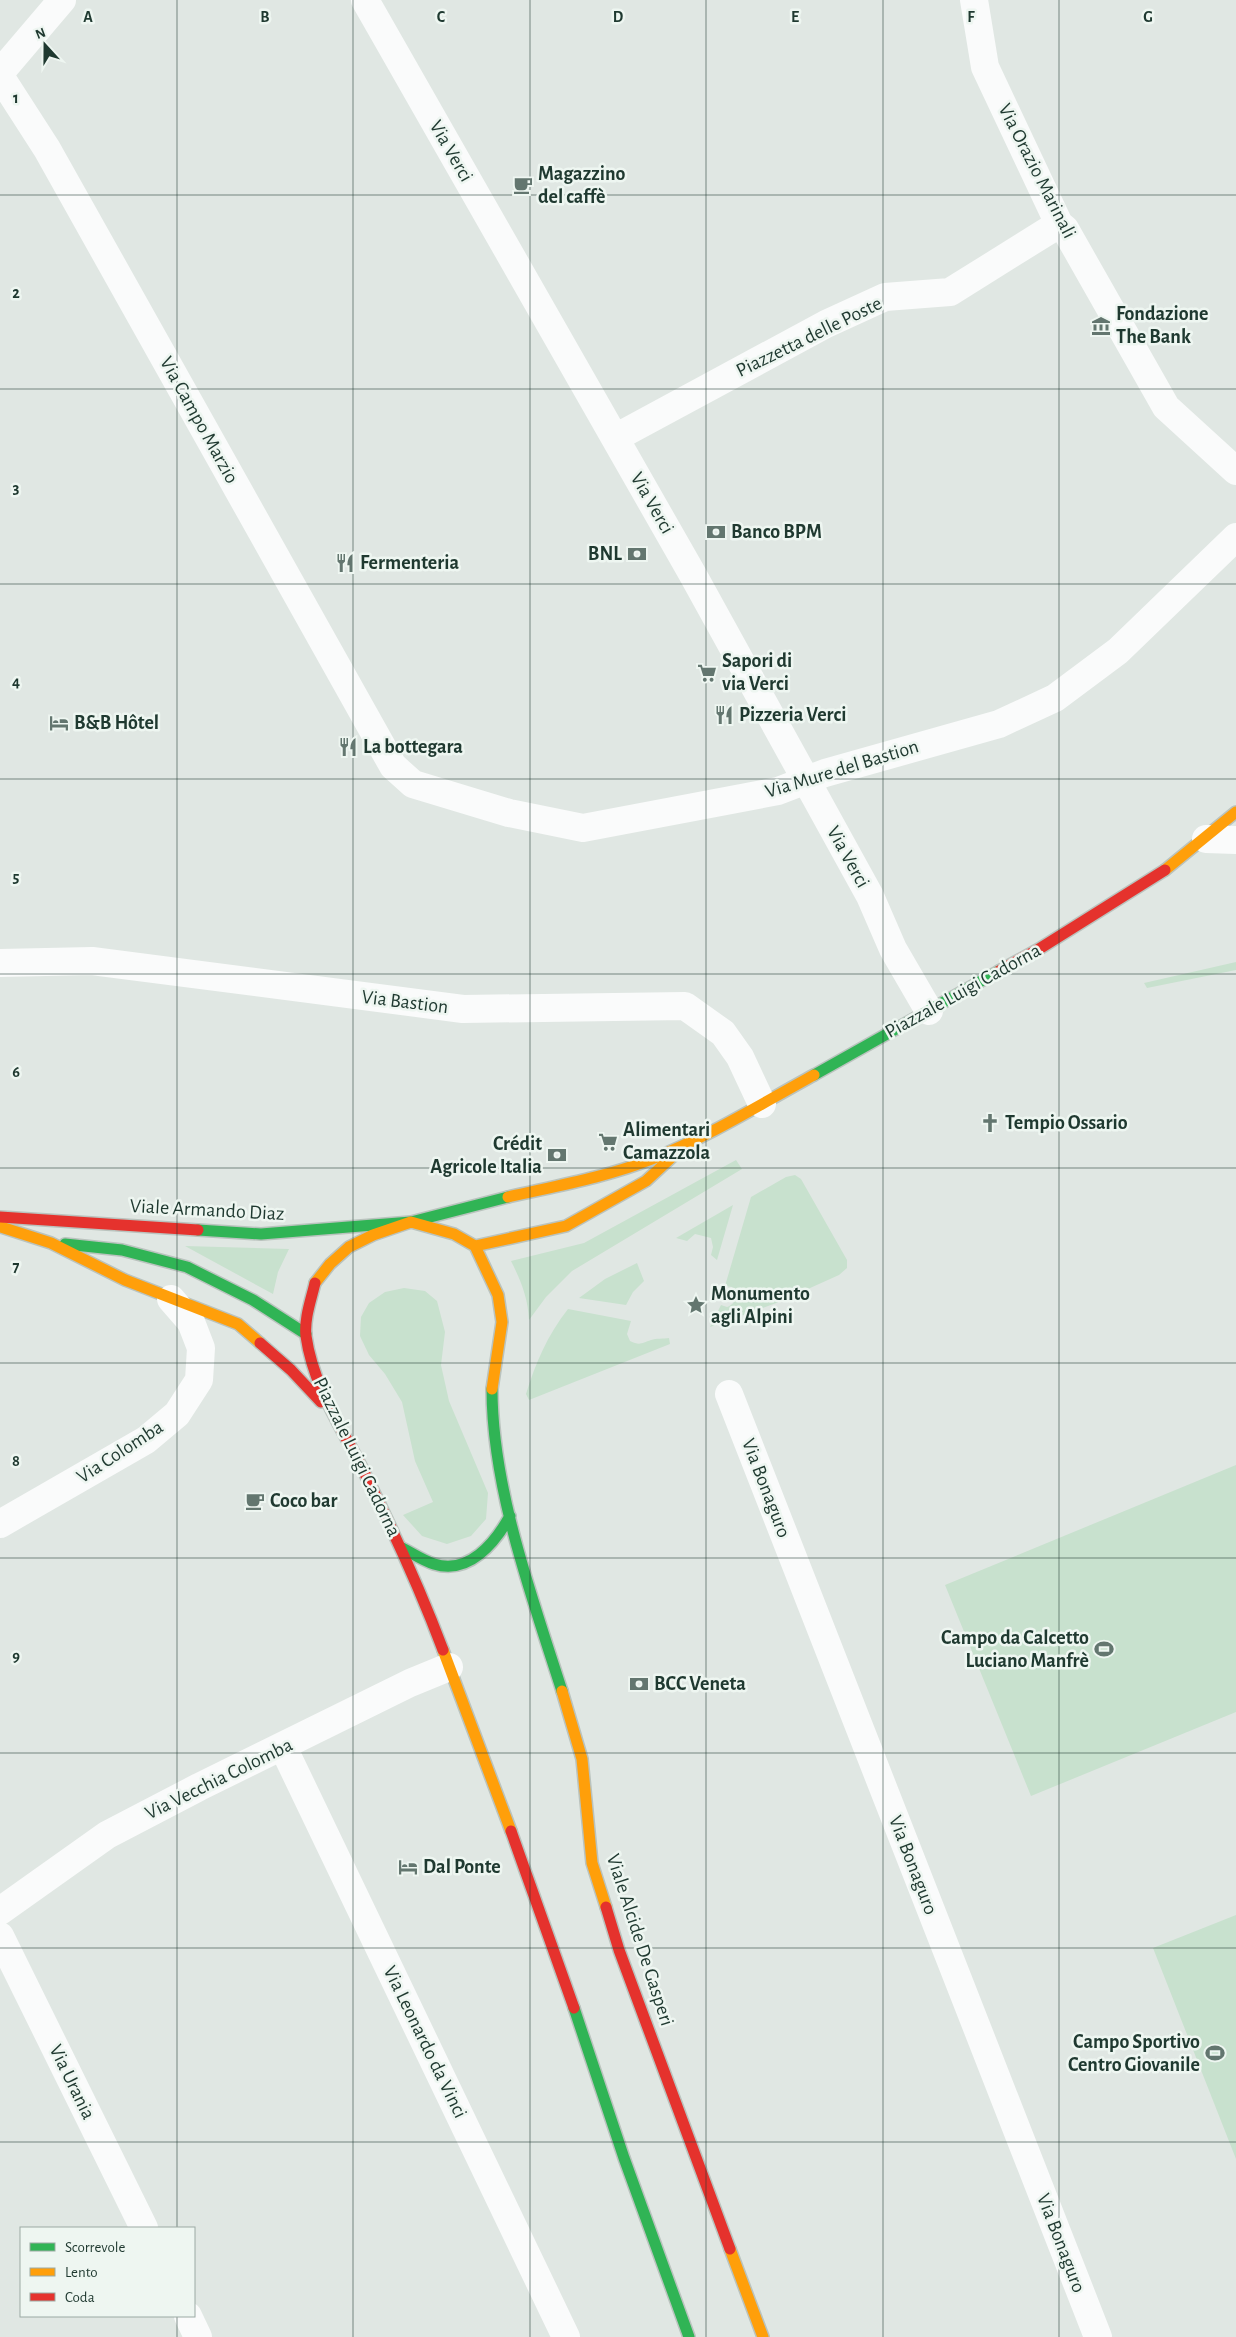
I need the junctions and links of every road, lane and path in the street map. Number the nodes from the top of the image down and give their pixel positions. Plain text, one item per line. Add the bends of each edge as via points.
1 (62, 0) edge
2 (365, 0) edge
3 (974, 0) edge
4 (0, 74) edge
5 (1059, 224) junction
6 (615, 438) junction
7 (1236, 471) edge
8 (1236, 537) edge
9 (393, 766) joint
10 (806, 782) junction
11 (1236, 812) edge
12 (1206, 839) junction
13 (1236, 840) edge
14 (0, 963) edge
15 (929, 1011) junction
16 (762, 1104) junction
17 (685, 1145) junction
18 (0, 1217) edge
19 (411, 1222) junction
20 (0, 1227) edge
21 (52, 1243) junction
22 (475, 1246) junction
23 (171, 1299) junction
24 (306, 1334) junction
25 (729, 1394) dead end
26 (332, 1414) junction
27 (510, 1516) junction
28 (0, 1524) edge
29 (402, 1548) junction
30 (449, 1667) junction
31 (283, 1747) junction
32 (0, 1911) edge
33 (0, 1936) edge
34 (144, 2227) edge
35 (188, 2317) edge
36 (198, 2337) edge
37 (566, 2337) edge
38 (689, 2337) edge
39 (763, 2337) edge
40 (1098, 2337) edge

1 - 4 street
2 - 6 street, Via Verci
3 - 5 street, Via Orazio Marinali via 985,67
4 - 9 street, Via Campo Marzio via 47,149
5 - 6 street, Piazzetta delle Poste via 950,292 885,297 817,328
5 - 7 street, Via Orazio Marinali via 1166,407
6 - 10 street, Via Verci
8 - 10 street, Via Mure del Bastion via 1118,651 1055,698 999,724 825,772
9 - 10 street, Via Mure del Bastion via 413,784 509,813 583,828 778,791
10 - 15 street, Via Verci via 870,896 893,950
11 - 12 main road, Piazzale Luigi Cadorna
12 - 13 street
12 - 15 main road, Piazzale Luigi Cadorna via 1131,892
14 - 16 street, Via Bastion via 92,961 463,1009 685,1006 723,1033 740,1057
15 - 16 main road, Piazzale Luigi Cadorna
16 - 17 main road, Piazzale Luigi Cadorna
17 - 19 main road, Piazzale Luigi Cadorna via 650,1160 575,1182
17 - 22 main road, Piazzale Luigi Cadorna via 646,1181 566,1226
18 - 19 main road, Viale Armando Diaz via 261,1234
19 - 22 main road via 454,1234
19 - 24 main road, Piazzale Luigi Cadorna via 349,1247 330,1264 315,1282
20 - 21 main road
21 - 23 main road
21 - 24 main road via 122,1250 187,1267 254,1300
22 - 27 main road via 498,1295 502,1322 492,1386 492,1422
23 - 26 main road via 238,1324 291,1370
23 - 28 street, Via Colomba via 191,1322 201,1348 200,1380 177,1414 146,1440
24 - 26 main road, Piazzale Luigi Cadorna via 314,1370
25 - 40 street, Via Bonaguro
26 - 29 main road, Piazzale Luigi Cadorna
27 - 29 main road, Piazzale Luigi Cadorna via 493,1545 471,1561 445,1566 428,1562
27 - 39 main road, Viale Alcide De Gasperi via 580,1751 592,1863 614,1933
29 - 30 main road
30 - 31 street, Via Vecchia Colomba via 410,1683
30 - 38 main road via 542,1915
31 - 32 street, Via Vecchia Colomba via 107,1835
31 - 37 street, Via Leonardo da Vinci
33 - 34 street, Via Urania
35 - 36 street

